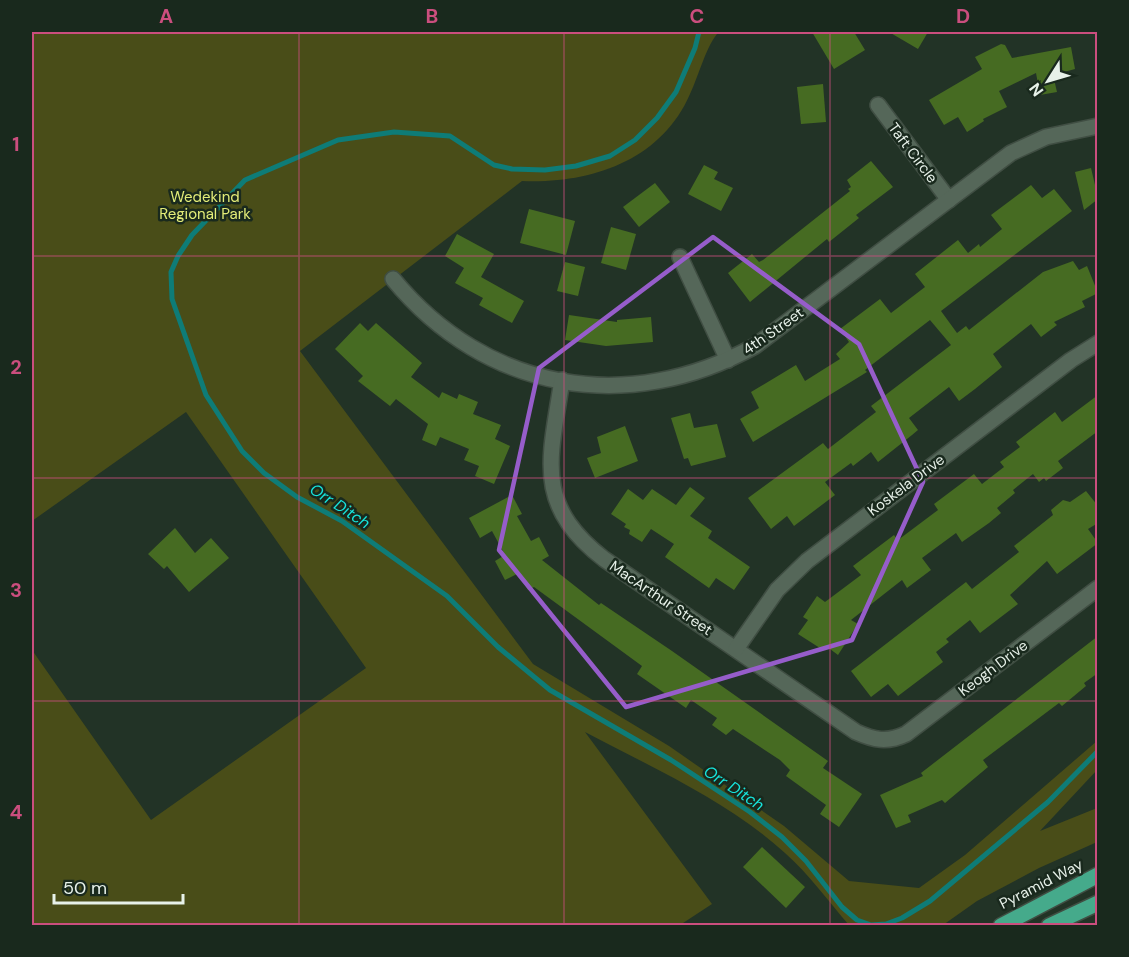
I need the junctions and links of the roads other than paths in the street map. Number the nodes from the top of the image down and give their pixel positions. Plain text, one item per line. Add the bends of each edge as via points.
1 (878, 105) dead end
2 (1098, 126) edge
3 (949, 200) junction
4 (680, 256) dead end
5 (393, 279) dead end
6 (1098, 342) edge
7 (728, 360) junction
8 (562, 380) junction
9 (1098, 588) edge
10 (736, 649) junction
11 (886, 741) joint
12 (1098, 875) edge
13 (1098, 903) edge
14 (1001, 926) edge
15 (1049, 926) edge

1 - 3 street, Taft Circle
2 - 3 street, 4th Street via 1046,137 1019,149
3 - 7 street, 4th Street via 775,331
4 - 7 street
5 - 8 street, 4th Street via 422,310 461,342 512,368
6 - 10 street, Koskela Drive via 807,561 777,590
7 - 8 street, 4th Street via 690,375 642,385
8 - 10 street, MacArthur Street via 550,479 563,517 587,546
9 - 11 street, Keogh Drive via 917,726
10 - 11 street, MacArthur Street via 856,732
12 - 14 main road, Pyramid Way
13 - 15 main road

